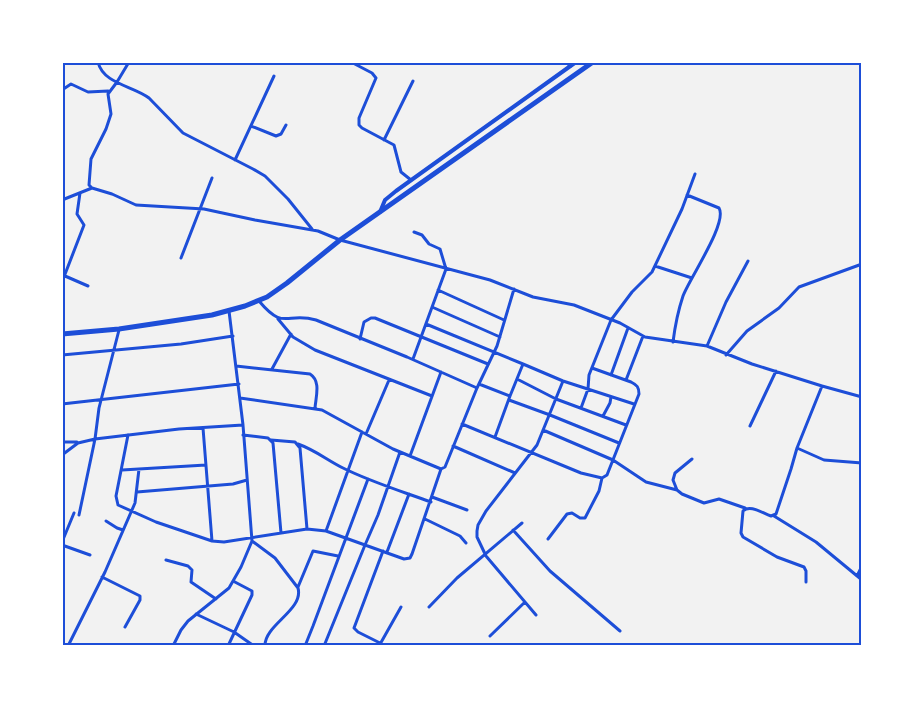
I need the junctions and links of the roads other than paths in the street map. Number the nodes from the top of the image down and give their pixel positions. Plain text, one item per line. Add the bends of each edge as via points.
1 (98, 62) edge
2 (130, 62) edge
3 (351, 62) edge
4 (565, 62) edge
5 (576, 62) edge
6 (593, 62) edge
7 (572, 66) junction
8 (274, 76) dead end
9 (413, 81) dead end
10 (118, 82) junction
11 (62, 90) edge
12 (108, 91) junction
13 (286, 125) dead end
14 (251, 126) junction
15 (384, 140) junction
16 (235, 160) junction
17 (695, 174) dead end
18 (212, 178) dead end
19 (411, 180) junction
20 (92, 188) junction
21 (80, 193) junction
22 (687, 195) junction
23 (62, 200) edge
24 (199, 209) junction
25 (380, 212) junction
26 (313, 230) junction
27 (414, 232) dead end
28 (340, 240) junction
29 (181, 258) dead end
30 (748, 261) dead end
31 (862, 264) edge
32 (655, 266) junction
33 (446, 269) junction
34 (65, 276) junction
35 (692, 278) junction
36 (62, 282) edge
37 (88, 286) dead end
38 (514, 289) junction
39 (438, 290) junction
40 (259, 301) junction
41 (432, 307) junction
42 (229, 311) junction
43 (278, 318) junction
44 (504, 320) junction
45 (611, 320) junction
46 (426, 324) junction
47 (628, 328) junction
48 (119, 329) junction
49 (62, 334) edge
50 (291, 334) junction
51 (233, 336) junction
52 (500, 336) junction
53 (643, 336) junction
54 (421, 337) junction
55 (360, 338) junction
56 (672, 342) junction
57 (707, 346) junction
58 (113, 351) junction
59 (494, 352) junction
60 (726, 354) junction
61 (62, 355) edge
62 (413, 359) junction
63 (488, 364) junction
64 (522, 364) junction
65 (236, 366) junction
66 (592, 368) junction
67 (272, 370) junction
68 (776, 371) junction
69 (441, 372) junction
70 (611, 375) junction
71 (516, 379) junction
72 (389, 380) junction
73 (626, 380) junction
74 (563, 381) junction
75 (239, 384) junction
76 (479, 384) junction
77 (822, 386) junction
78 (477, 388) junction
79 (588, 389) junction
80 (432, 396) junction
81 (611, 397) junction
82 (862, 397) edge
83 (240, 398) junction
84 (509, 398) junction
85 (101, 399) junction
86 (556, 399) junction
87 (62, 404) edge
88 (634, 404) junction
89 (315, 408) junction
90 (582, 408) junction
91 (550, 415) junction
92 (603, 416) junction
93 (242, 424) junction
94 (462, 424) junction
95 (626, 425) junction
96 (750, 426) dead end
97 (203, 428) junction
98 (543, 430) junction
99 (364, 433) junction
100 (128, 435) junction
101 (244, 435) junction
102 (495, 438) junction
103 (95, 439) junction
104 (271, 440) junction
105 (62, 442) edge
106 (78, 443) junction
107 (619, 443) junction
108 (298, 444) junction
109 (453, 446) junction
110 (797, 448) junction
111 (400, 452) junction
112 (531, 452) junction
113 (62, 455) edge
114 (410, 456) junction
115 (692, 458) dead end
116 (613, 460) junction
117 (862, 463) edge
118 (206, 465) junction
119 (139, 469) junction
120 (441, 469) junction
121 (122, 470) junction
122 (348, 470) junction
123 (515, 473) junction
124 (368, 478) junction
125 (602, 478) junction
126 (247, 480) junction
127 (207, 486) junction
128 (388, 486) junction
129 (677, 490) junction
130 (137, 492) junction
131 (409, 494) junction
132 (431, 499) junction
133 (745, 508) junction
134 (467, 510) dead end
135 (131, 511) junction
136 (74, 513) dead end
137 (80, 515) dead end
138 (774, 516) junction
139 (424, 519) junction
140 (106, 521) dead end
141 (522, 522) dead end
142 (307, 529) junction
143 (123, 530) junction
144 (326, 530) junction
145 (513, 530) junction
146 (281, 533) junction
147 (346, 538) junction
148 (252, 539) junction
149 (548, 539) dead end
150 (212, 541) junction
151 (466, 543) dead end
152 (62, 544) edge
153 (365, 545) junction
154 (385, 552) junction
155 (485, 554) junction
156 (90, 556) dead end
157 (338, 556) junction
158 (166, 560) dead end
159 (862, 566) edge
160 (857, 576) junction
161 (102, 577) junction
162 (862, 580) edge
163 (233, 581) junction
164 (806, 582) dead end
165 (298, 588) junction
166 (216, 599) junction
167 (525, 602) junction
168 (401, 607) dead end
169 (428, 607) dead end
170 (196, 614) junction
171 (536, 615) dead end
172 (125, 627) dead end
173 (620, 631) dead end
174 (234, 632) junction
175 (490, 636) dead end
176 (265, 641) junction
177 (380, 644) edge
178 (68, 646) edge
179 (174, 646) edge
180 (228, 646) edge
181 (254, 646) edge
182 (259, 646) edge
183 (265, 646) edge
184 (304, 646) edge
185 (324, 646) edge

1 - 10 street via 101,71
2 - 10 street
3 - 15 street via 375,75 376,82 359,125
4 - 7 street
5 - 7 street
6 - 25 highway
7 - 19 street
8 - 14 street
9 - 15 street
10 - 12 street
10 - 16 street via 144,93 183,133
11 - 12 street via 71,84 88,92
12 - 20 street via 111,114 91,159
13 - 14 street via 276,136
14 - 16 street
15 - 19 street via 395,147 401,172
16 - 26 street via 275,185
17 - 22 street
18 - 24 street
19 - 25 street via 385,200
20 - 21 street
20 - 24 street via 136,205
21 - 23 street
21 - 34 street via 77,214 84,225
22 - 32 street
22 - 35 street via 719,208 721,214 706,255
24 - 26 street
24 - 29 street
25 - 28 highway
26 - 28 street
27 - 33 street via 440,249
28 - 33 street
28 - 40 highway via 281,288
30 - 57 street
31 - 60 street via 798,287 779,308 746,331
32 - 35 street
32 - 45 street
33 - 38 street
33 - 39 street
34 - 36 street
34 - 37 street
35 - 56 street via 683,296
38 - 44 street
38 - 45 street via 533,297 574,305
39 - 41 street
39 - 44 street
40 - 42 highway
40 - 43 street
41 - 46 street
41 - 52 street
42 - 48 highway
42 - 51 street
43 - 50 street
43 - 55 street via 311,318
44 - 52 street
45 - 47 street
45 - 66 street
46 - 54 street
46 - 59 street
47 - 53 street
47 - 70 street
48 - 49 highway
48 - 58 street
50 - 67 street
50 - 72 street via 326,356
51 - 58 street
51 - 65 street
52 - 59 street
53 - 56 street
53 - 73 street
54 - 55 street via 371,318 364,322
54 - 62 street
54 - 63 street
55 - 62 street
56 - 57 street
57 - 60 street
58 - 61 street
58 - 85 street
59 - 63 street
59 - 64 street
60 - 68 street
62 - 69 street
63 - 76 street
64 - 71 street
64 - 74 street
65 - 67 street
65 - 75 street
66 - 70 street
66 - 79 street
67 - 89 street via 314,377 317,382
68 - 77 street
68 - 96 street
69 - 78 street
69 - 80 street
70 - 73 street
71 - 84 street
71 - 86 street
72 - 80 street
72 - 99 street
73 - 88 street via 638,387 639,394
74 - 79 street
74 - 86 street
75 - 83 street
75 - 85 street
76 - 78 street
76 - 84 street
77 - 82 street
77 - 110 street
78 - 94 street
79 - 81 street
79 - 90 street
80 - 114 street
81 - 88 street
81 - 92 street
83 - 89 street
83 - 93 street
84 - 91 street
84 - 102 street
85 - 87 street
85 - 103 street
86 - 90 street
86 - 91 street
88 - 95 street
89 - 99 street
90 - 92 street
91 - 98 street
91 - 107 street
92 - 95 street
93 - 97 street
93 - 101 street
94 - 102 street
94 - 109 street
95 - 107 street
97 - 100 street
97 - 118 street
98 - 112 street via 538,445
98 - 116 street
99 - 111 street
99 - 122 street
100 - 103 street
100 - 121 street
101 - 104 street
101 - 126 street
102 - 112 street
103 - 106 street
103 - 137 street
104 - 108 street
104 - 146 street
105 - 106 street
106 - 113 street
107 - 116 street
108 - 122 street via 315,450
108 - 142 street
109 - 120 street via 445,467
109 - 123 street
110 - 117 street via 824,460
110 - 138 street
111 - 114 street
111 - 128 street
112 - 123 street
112 - 125 street
114 - 120 street
115 - 129 street via 675,473 673,480
116 - 125 street via 607,475
116 - 129 street via 646,482
118 - 119 street
118 - 127 street
119 - 121 street
119 - 130 street
120 - 132 street
121 - 135 street via 116,502
122 - 124 street
122 - 144 street
123 - 155 street via 478,525 477,537
124 - 128 street
124 - 147 street
125 - 149 street via 585,518 567,514
126 - 127 street
126 - 148 street
127 - 130 street
127 - 150 street
128 - 131 street
128 - 153 street
129 - 133 street via 704,503 718,499
130 - 135 street
131 - 132 street
131 - 154 street
132 - 134 street
132 - 139 street
133 - 138 street
133 - 164 street via 741,535 777,557 804,567
135 - 143 street
135 - 150 street
136 - 152 street
138 - 160 street via 816,542
139 - 151 street via 460,536
139 - 154 street via 410,558
140 - 143 street
141 - 145 street
142 - 144 street
142 - 146 street
143 - 161 street
144 - 147 street
145 - 155 street
145 - 173 street via 550,570
146 - 148 street
147 - 153 street
147 - 157 street
148 - 150 street
148 - 163 street
148 - 165 street via 275,558
152 - 156 street
153 - 154 street
153 - 185 street
154 - 177 street via 354,628
155 - 167 street
155 - 169 street
157 - 165 street via 313,550
157 - 184 street
158 - 166 street via 190,568 191,582
159 - 160 street
160 - 162 street
161 - 172 street via 140,596
161 - 178 street
163 - 166 street
163 - 174 street via 252,591
165 - 176 street via 298,598
166 - 170 street
167 - 171 street
167 - 175 street
168 - 177 street
170 - 174 street
170 - 179 street via 181,630
174 - 180 street
174 - 181 street
176 - 182 street
176 - 183 street

